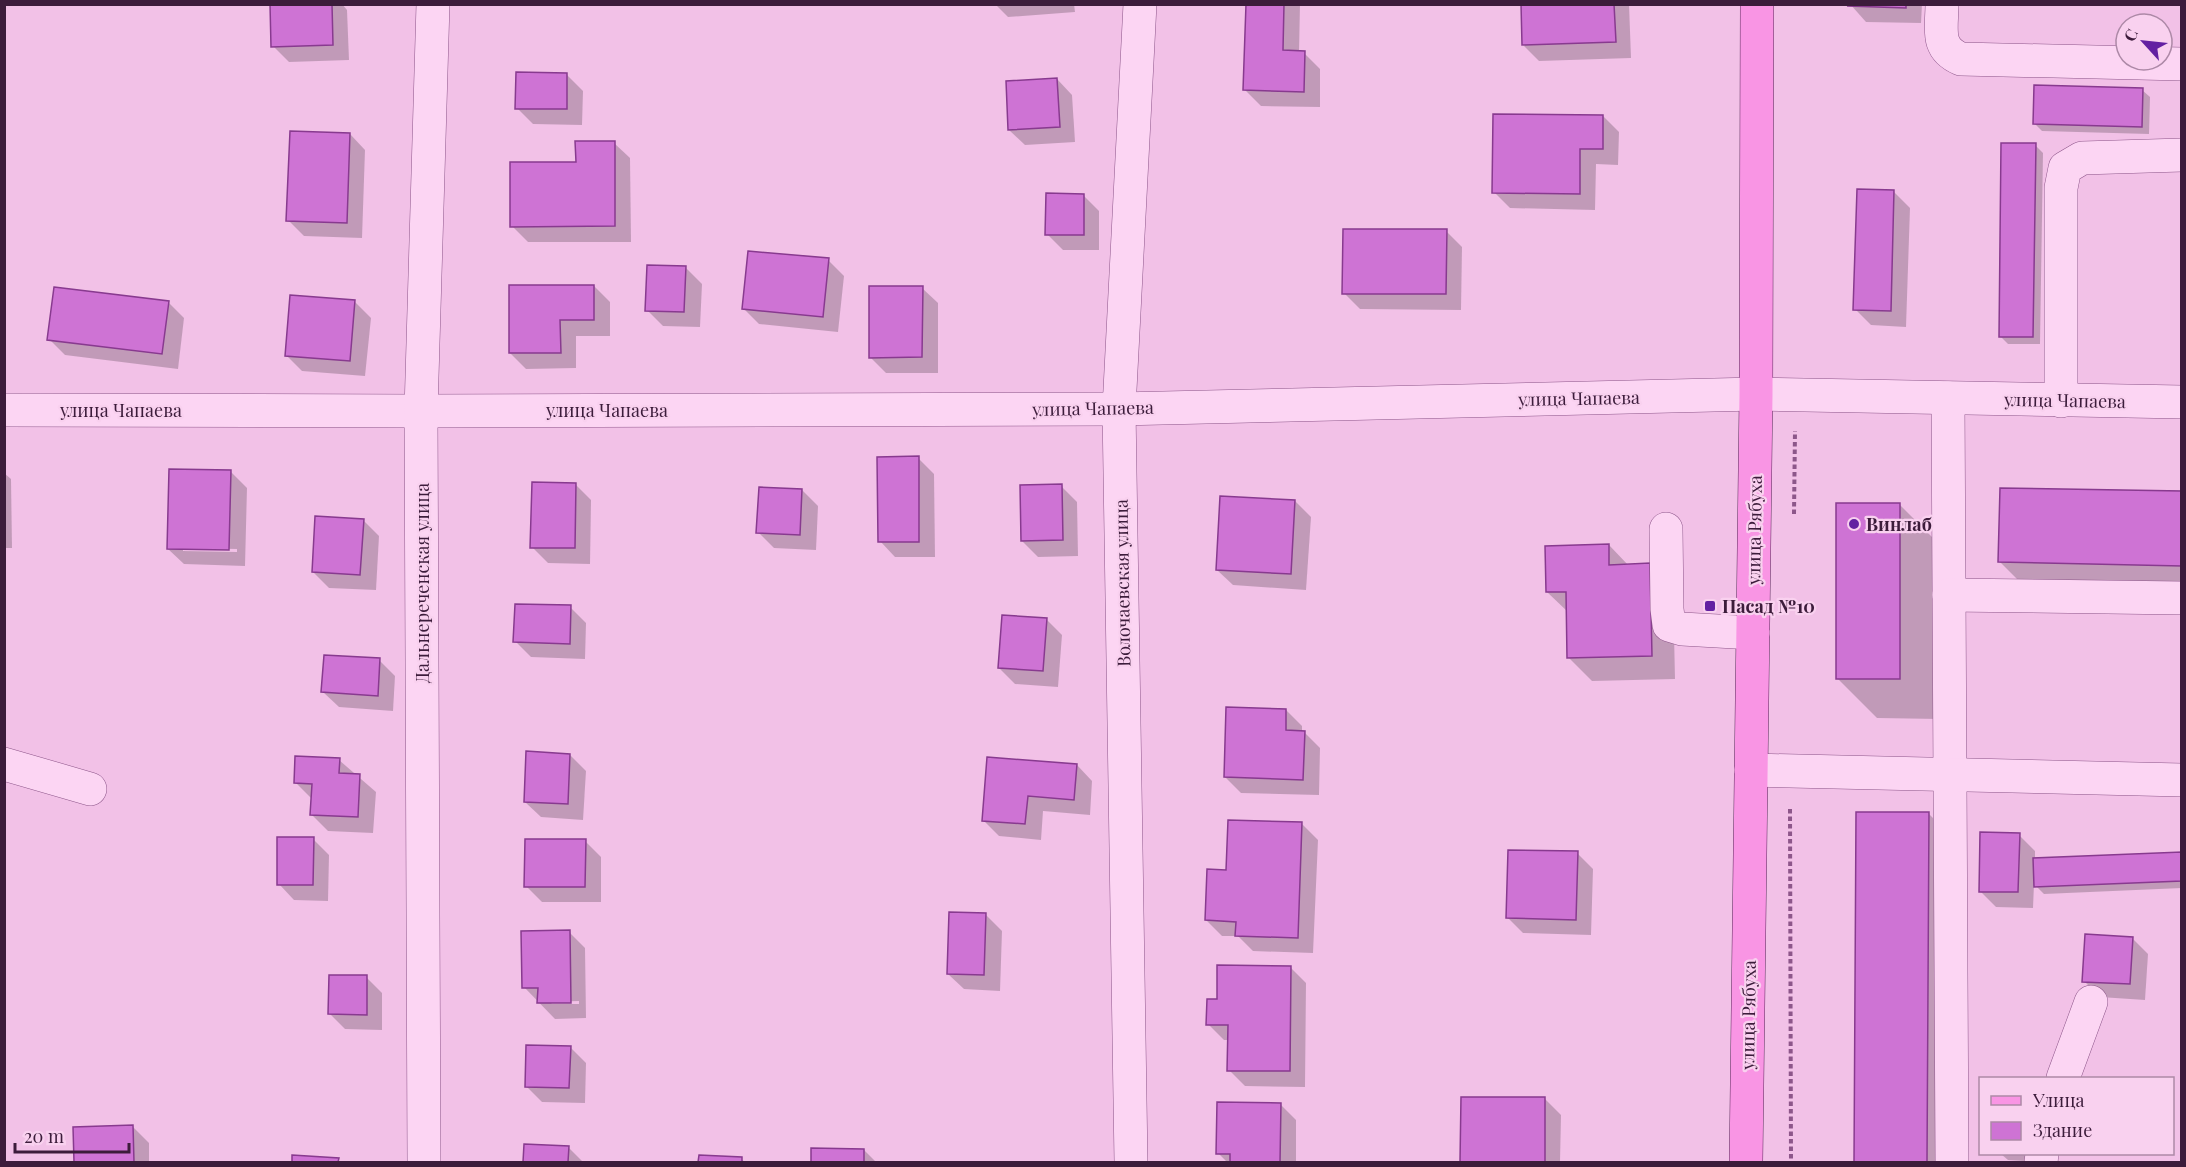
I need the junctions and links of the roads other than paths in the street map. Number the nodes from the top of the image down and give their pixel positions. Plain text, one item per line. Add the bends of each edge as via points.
1 (433, 4) edge
2 (1140, 4) edge
3 (1757, 4) edge
4 (1942, 4) edge
5 (2181, 64) edge
6 (2181, 155) edge
7 (1756, 394) junction
8 (1948, 398) junction
9 (2061, 400) junction
10 (2181, 402) edge
11 (1119, 409) junction
12 (4, 410) edge
13 (422, 411) junction
14 (1666, 529) dead end
15 (1949, 596) junction
16 (2181, 598) edge
17 (1753, 633) junction
18 (4, 764) edge
19 (1751, 770) junction
20 (1950, 775) junction
21 (2181, 780) edge
22 (90, 789) dead end
23 (2091, 1002) dead end
24 (2063, 1077) edge
25 (424, 1162) edge
26 (1131, 1162) edge
27 (1746, 1162) edge
28 (1952, 1162) edge

1 - 13 street, Дальнереченская улица
2 - 11 street, Волочаевская улица
3 - 7 main road, улица Рябуха
4 - 5 street via 1942,41 1945,49 1961,59
6 - 9 street via 2082,158 2066,168 2061,188
7 - 8 street, улица Чапаева
7 - 11 street, улица Чапаева
7 - 17 main road, улица Рябуха
8 - 9 street, улица Чапаева
8 - 15 street
9 - 10 street, улица Чапаева
11 - 13 street, улица Чапаева
11 - 26 street, Волочаевская улица
12 - 13 street, улица Чапаева
13 - 25 street, Дальнереченская улица
14 - 17 street via 1669,625
15 - 16 street
15 - 20 street
17 - 19 main road, улица Рябуха
18 - 22 street
19 - 20 street
19 - 27 main road, улица Рябуха
20 - 21 street
20 - 28 street
23 - 24 street

